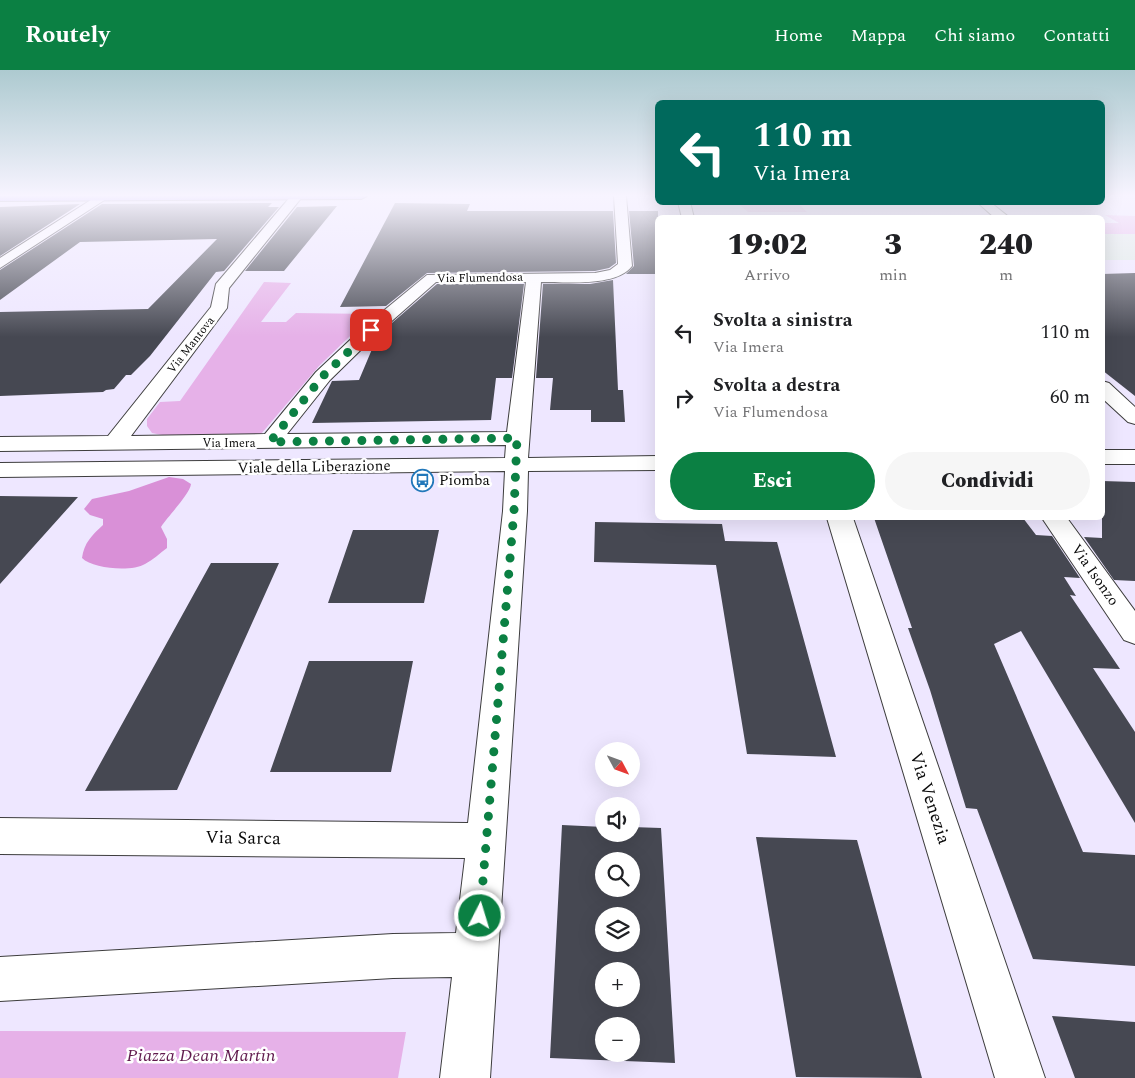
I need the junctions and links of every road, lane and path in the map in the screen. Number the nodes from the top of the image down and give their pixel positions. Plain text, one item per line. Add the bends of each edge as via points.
1 (32, 243) edge
2 (257, 243) edge
3 (625, 243) edge
4 (0, 264) edge
5 (534, 277) junction
6 (1105, 390) edge
7 (1135, 418) edge
8 (270, 442) junction
9 (114, 443) junction
10 (0, 444) edge
11 (517, 452) junction
12 (1105, 457) edge
13 (1135, 457) edge
14 (655, 463) edge
15 (0, 470) edge
16 (841, 520) edge
17 (1056, 520) edge
18 (1135, 633) edge
19 (0, 836) edge
20 (486, 841) junction
21 (476, 954) junction
22 (0, 979) edge
23 (465, 1078) edge
24 (1020, 1078) edge

1 - 4 street
2 - 9 street, Via Mantova via 221,287 220,308
3 - 5 street, Via Flumendosa via 626,266 622,270 595,277
5 - 8 street, Via Flumendosa via 432,278 323,376
5 - 11 street
6 - 7 street
8 - 9 street, Via Imera
8 - 11 street, Via Imera
9 - 10 street, Via Imera
11 - 14 street, Viale della Liberazione
11 - 15 street, Viale della Liberazione
11 - 20 street
12 - 13 street
16 - 24 street, Via Venezia
17 - 18 street, Via Isonzo
19 - 20 street, Via Sarca
20 - 21 street
21 - 22 street
21 - 23 street

